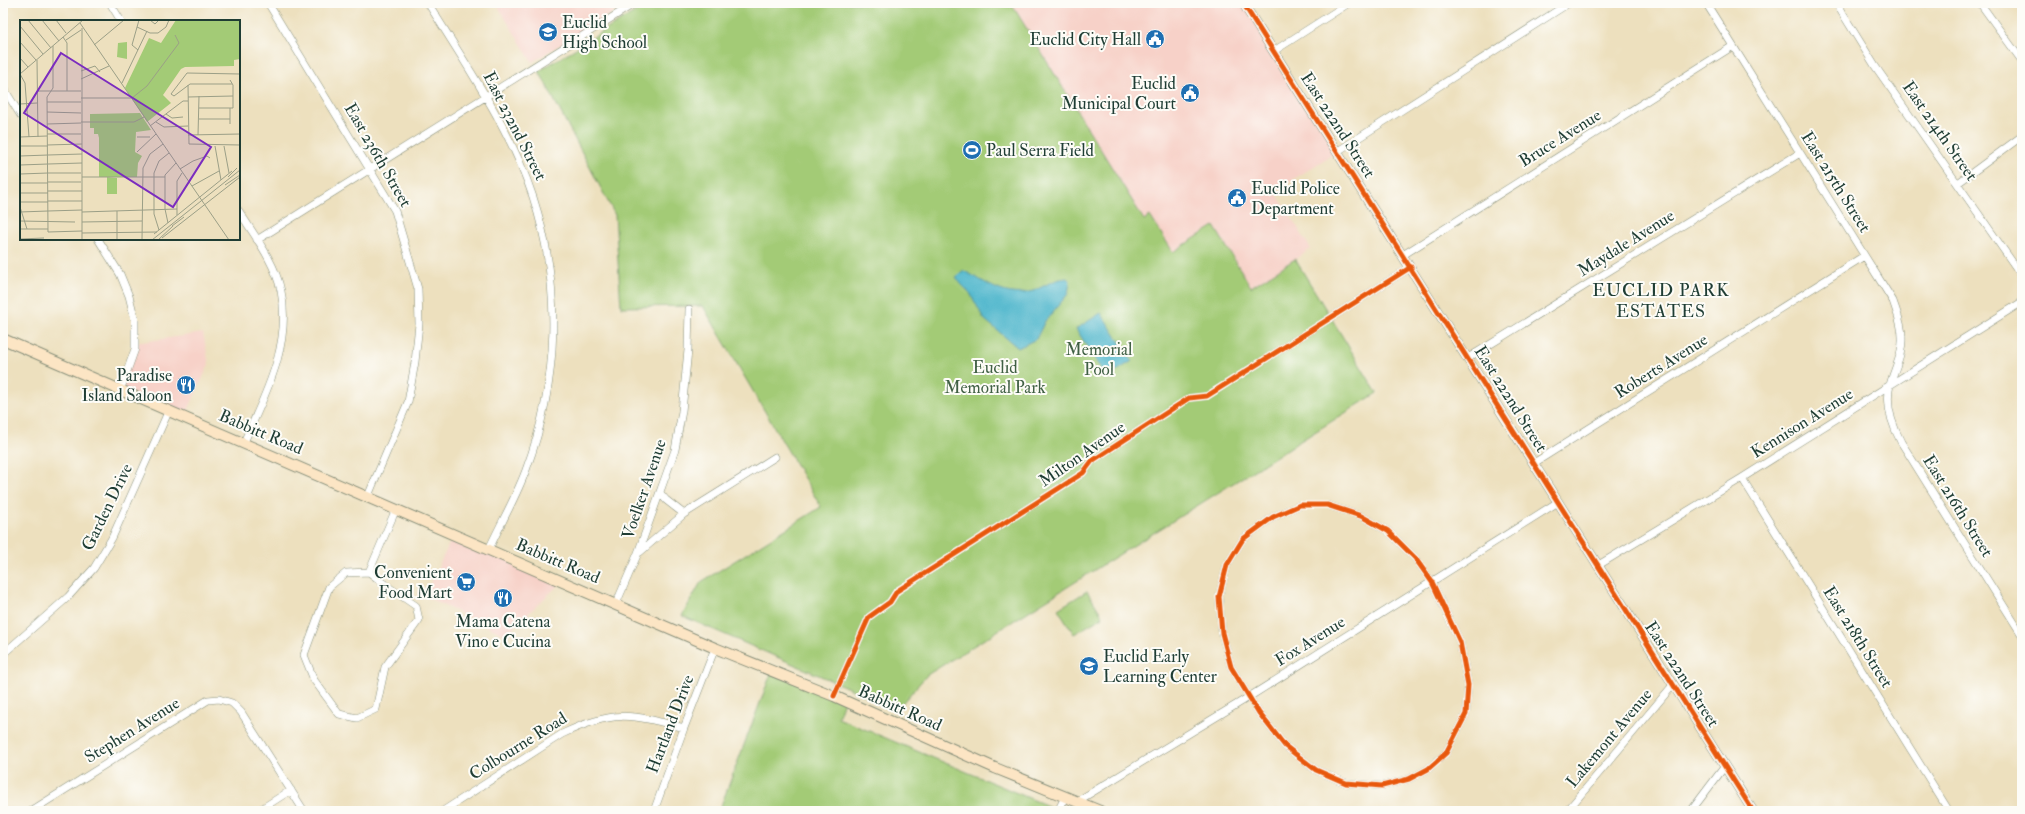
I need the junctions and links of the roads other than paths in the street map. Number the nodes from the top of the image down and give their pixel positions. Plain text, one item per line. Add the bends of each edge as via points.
1 (110, 3) edge
2 (268, 3) edge
3 (428, 3) edge
4 (635, 3) edge
5 (1243, 3) edge
6 (1349, 3) edge
7 (1569, 3) edge
8 (1706, 3) edge
9 (1836, 3) edge
10 (1980, 3) edge
11 (120, 20) edge
12 (1733, 46) junction
13 (1274, 51) junction
14 (2022, 61) edge
15 (3, 87) edge
16 (485, 96) junction
17 (20, 114) edge
18 (2022, 136) edge
19 (1338, 151) junction
20 (1800, 153) junction
21 (371, 169) junction
22 (1958, 183) junction
23 (240, 212) edge
24 (99, 240) edge
25 (257, 240) junction
26 (1403, 255) junction
27 (1864, 256) junction
28 (1411, 267) junction
29 (2022, 276) edge
30 (2022, 302) edge
31 (689, 309) dead end
32 (3, 339) edge
33 (1468, 358) junction
34 (1890, 386) junction
35 (121, 388) junction
36 (168, 410) junction
37 (244, 442) junction
38 (775, 457) dead end
39 (1534, 463) junction
40 (1742, 478) junction
41 (660, 493) junction
42 (368, 496) junction
43 (1558, 502) junction
44 (396, 509) junction
45 (684, 514) junction
46 (489, 549) junction
47 (638, 553) junction
48 (1597, 566) junction
49 (370, 572) junction
50 (1432, 582) junction
51 (616, 604) junction
52 (2022, 635) edge
53 (715, 648) junction
54 (3, 654) edge
55 (1673, 685) junction
56 (834, 696) junction
57 (1249, 697) junction
58 (684, 728) junction
59 (1725, 766) junction
60 (291, 790) junction
61 (1065, 798) junction
62 (1076, 802) junction
63 (31, 811) edge
64 (258, 811) edge
65 (304, 811) edge
66 (443, 811) edge
67 (654, 811) edge
68 (1058, 811) edge
69 (1100, 811) edge
70 (1568, 811) edge
71 (1691, 811) edge
72 (1753, 811) edge
73 (1949, 811) edge

1 - 11 street
2 - 21 street, East 236th Street
3 - 16 street, East 232nd Street
4 - 16 street
5 - 13 street, East 222nd Street
6 - 13 street
7 - 19 street
8 - 12 street, East 215th Street
9 - 22 street, East 214th Street via 1875,66
10 - 14 street
12 - 20 street, East 215th Street
12 - 26 street, Bruce Avenue
13 - 19 street, East 222nd Street
15 - 17 street
16 - 21 street
16 - 46 street, East 232nd Street via 510,142 533,196 554,299 550,373 537,436 526,471
18 - 22 street
19 - 26 street, East 222nd Street
20 - 27 street, East 215th Street
20 - 33 street, Maydale Avenue
21 - 25 street
21 - 42 street, East 236th Street via 395,211 407,248 418,289 418,324 408,402
22 - 29 street, East 214th Street
23 - 25 street
24 - 35 street via 120,274 135,320 135,349
25 - 37 street via 270,262 281,291 283,328 276,369
26 - 28 street, East 222nd Street
27 - 34 street, East 215th Street via 1893,301 1901,324 1900,356
27 - 39 street, Roberts Avenue
28 - 33 street, East 222nd Street
28 - 56 street, Milton Avenue via 1207,396 1189,398 1092,461 1078,476 897,591 890,602 869,618
30 - 34 street, Kennison Avenue
31 - 41 street, Voelker Avenue via 682,411 671,465
32 - 35 main road, Babbitt Road
33 - 39 street, East 222nd Street
34 - 40 street, Kennison Avenue
34 - 52 street, East 216th Street via 1889,410 1900,442
35 - 36 main road, Babbitt Road
36 - 37 main road, Babbitt Road
36 - 54 street, Garden Drive via 112,538 94,568 68,597
37 - 42 main road, Babbitt Road
38 - 45 street
39 - 43 street, East 222nd Street
40 - 48 street, Kennison Avenue
40 - 73 street, East 218th Street
41 - 45 street
41 - 47 street, Voelker Avenue
42 - 44 main road, Babbitt Road
43 - 48 street, East 222nd Street
43 - 50 street, Fox Avenue
44 - 46 main road, Babbitt Road
44 - 49 street
45 - 47 street
46 - 51 main road, Babbitt Road
47 - 51 street, Voelker Avenue
48 - 55 street, East 222nd Street
49 - 49 street via 346,573 330,587 304,656 314,680 339,714 357,718 376,708 385,667 419,620 416,606
50 - 57 street, Fox Avenue
50 - 57 street via 1415,558 1388,531 1361,516 1327,505 1300,505 1273,517 1243,539 1227,565 1219,597 1222,633 1231,667
50 - 57 street via 1460,642 1468,685 1466,714 1446,753 1428,769 1409,779 1382,786 1346,783 1316,770 1285,746
51 - 53 main road, Babbitt Road
53 - 56 main road, Babbitt Road
53 - 58 street, Hartland Drive
55 - 59 street, East 222nd Street
55 - 70 street, Lakemont Avenue
56 - 61 main road, Babbitt Road
57 - 62 street, Fox Avenue
58 - 66 street, Colbourne Road via 630,715 583,723
58 - 67 street, Hartland Drive
59 - 71 street
59 - 72 street, East 222nd Street
60 - 63 street, Stephen Avenue via 247,721 232,703 219,699 208,700
60 - 64 street
60 - 65 street, Stephen Avenue
61 - 62 main road, Babbitt Road
61 - 68 street
62 - 69 main road, Babbitt Road

